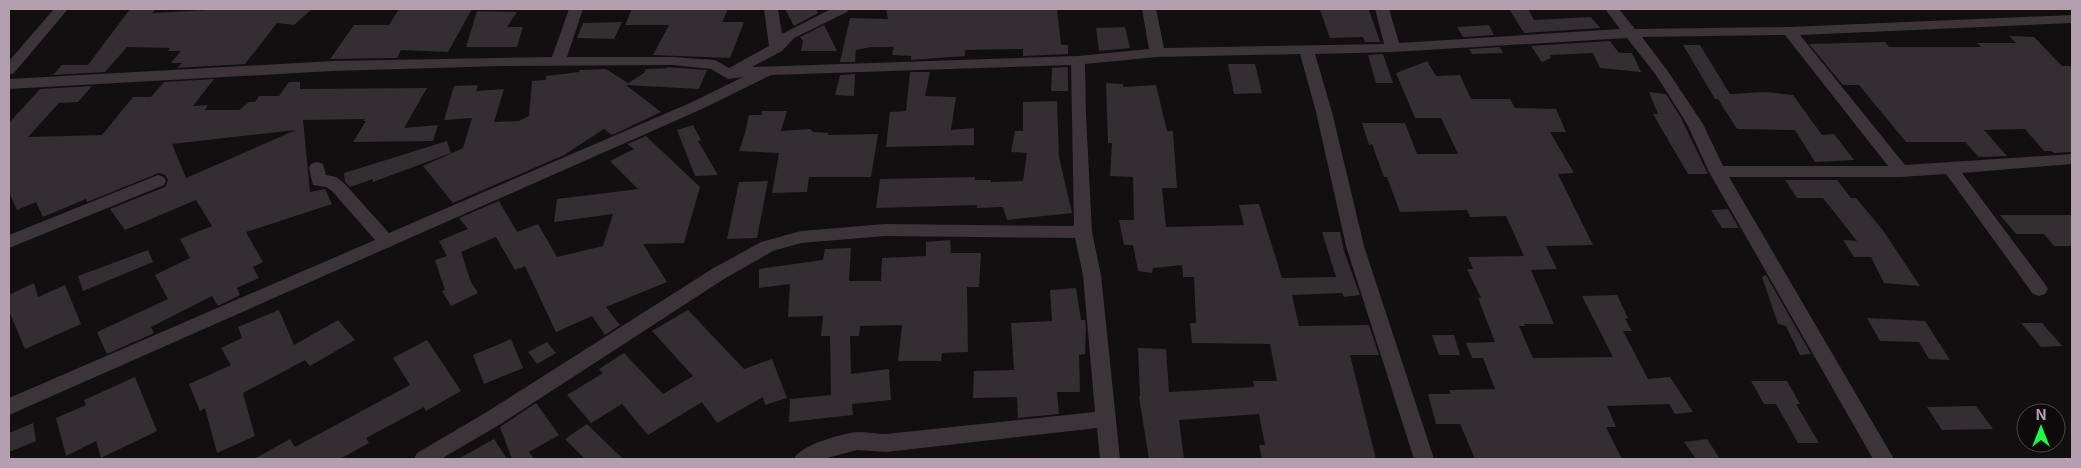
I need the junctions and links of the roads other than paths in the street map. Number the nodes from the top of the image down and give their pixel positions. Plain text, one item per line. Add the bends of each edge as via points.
1 (61, 9) edge
2 (576, 9) edge
3 (771, 9) edge
4 (842, 9) edge
5 (1149, 9) edge
6 (1382, 9) edge
7 (1612, 9) edge
8 (2072, 19) edge
9 (1788, 31) junction
10 (1630, 34) junction
11 (777, 48) junction
12 (1394, 48) junction
13 (1306, 50) junction
14 (1157, 53) junction
15 (1078, 60) junction
16 (558, 62) junction
17 (9, 70) edge
18 (768, 71) junction
19 (728, 74) junction
20 (9, 84) edge
21 (2072, 159) edge
22 (317, 168) dead end
23 (1949, 168) junction
24 (1902, 170) junction
25 (1717, 172) junction
26 (158, 181) dead end
27 (1083, 232) junction
28 (386, 241) junction
29 (9, 242) edge
30 (2039, 288) dead end
31 (9, 407) edge
32 (1105, 419) junction
33 (424, 459) edge
34 (804, 459) edge
35 (1110, 459) edge
36 (1424, 459) edge
37 (1884, 459) edge

1 - 17 street
2 - 16 street
3 - 11 street
4 - 11 street via 789,35
5 - 14 street
6 - 12 street
7 - 10 street
8 - 9 street
9 - 10 street
9 - 24 street
10 - 12 street
10 - 25 street via 1662,73 1695,124
11 - 19 street
12 - 13 street
13 - 14 street
13 - 36 street via 1355,246
14 - 15 street
15 - 18 street
15 - 27 street
16 - 19 street via 674,61 715,65
16 - 20 street via 333,66
18 - 19 street
18 - 28 street via 696,106
21 - 23 street
22 - 28 street via 319,181 330,181 338,187
23 - 24 street
23 - 30 street
24 - 25 street
25 - 37 street
26 - 29 street
27 - 32 street via 1092,275
27 - 33 street via 885,230 801,237 767,246
28 - 31 street
32 - 34 street via 886,443 857,441 822,450
32 - 35 street

